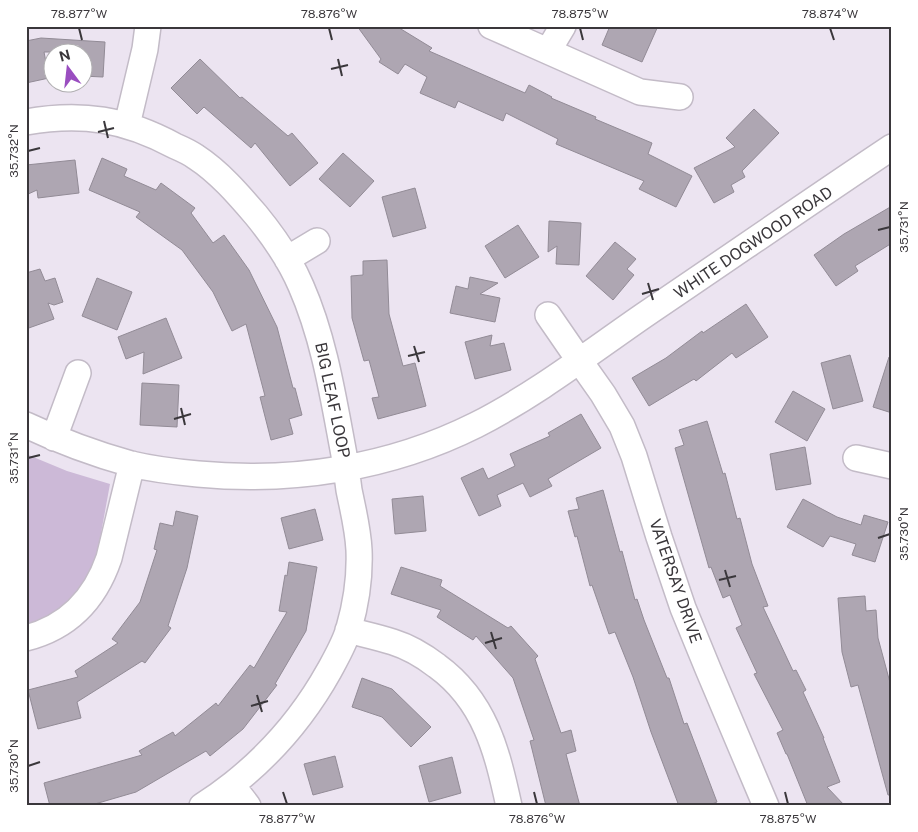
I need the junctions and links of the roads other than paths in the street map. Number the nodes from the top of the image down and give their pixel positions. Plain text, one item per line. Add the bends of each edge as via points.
1 (148, 26) edge
2 (491, 26) edge
3 (563, 26) edge
4 (548, 51) junction
5 (680, 97) dead end
6 (26, 122) edge
7 (127, 125) junction
8 (892, 147) edge
9 (317, 241) dead end
10 (287, 259) junction
11 (548, 315) dead end
12 (579, 360) junction
13 (78, 373) dead end
14 (26, 425) edge
15 (54, 438) junction
16 (856, 458) dead end
17 (132, 464) junction
18 (892, 466) edge
19 (346, 468) junction
20 (348, 630) junction
21 (26, 638) edge
22 (232, 785) junction
23 (202, 806) edge
24 (248, 806) edge
25 (509, 806) edge
26 (766, 806) edge

1 - 7 street
2 - 4 street
3 - 4 street
4 - 5 street via 640,92
6 - 7 street, BIG LEAF LOOP via 80,117
7 - 10 street, BIG LEAF LOOP via 196,157 216,173 255,214
8 - 12 street, WHITE DOGWOOD ROAD
9 - 10 street
10 - 19 street, BIG LEAF LOOP via 301,284 318,329
11 - 12 street, VATERSAY DRIVE
12 - 19 street, WHITE DOGWOOD ROAD via 533,393 437,443
12 - 26 street, VATERSAY DRIVE via 625,433 684,608
13 - 15 street
14 - 15 street, WHITE DOGWOOD ROAD
15 - 17 street, WHITE DOGWOOD ROAD
16 - 18 street
17 - 19 street, WHITE DOGWOOD ROAD via 217,476 249,477
17 - 21 street via 109,558 94,591 68,619
19 - 20 street, BIG LEAF LOOP via 359,550 356,593
20 - 22 street, BIG LEAF LOOP via 324,679 303,712 272,748
20 - 25 street via 394,642 415,652 445,672 464,690 489,734
22 - 23 street, BIG LEAF LOOP
22 - 24 street

